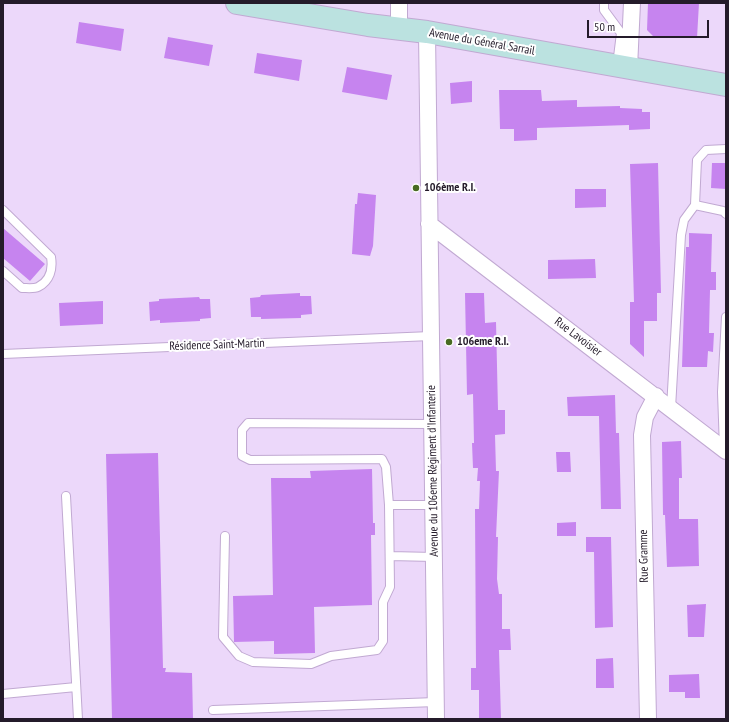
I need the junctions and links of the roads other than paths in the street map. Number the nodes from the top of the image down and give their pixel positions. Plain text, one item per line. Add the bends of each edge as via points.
1 (237, 3) edge
2 (399, 3) edge
3 (604, 3) edge
4 (632, 3) edge
5 (399, 28) junction
6 (427, 32) junction
7 (623, 67) junction
8 (726, 85) edge
9 (726, 149) edge
10 (696, 205) junction
11 (3, 210) edge
12 (726, 214) edge
13 (429, 224) junction
14 (3, 271) edge
15 (726, 317) edge
16 (431, 336) junction
17 (3, 354) edge
18 (724, 392) edge
19 (656, 396) junction
20 (671, 408) junction
21 (432, 424) junction
22 (725, 450) edge
23 (66, 496) dead end
24 (389, 505) junction
25 (434, 505) junction
26 (224, 536) dead end
27 (390, 556) junction
28 (434, 557) junction
29 (76, 687) junction
30 (3, 694) edge
31 (436, 702) junction
32 (213, 710) dead end
33 (78, 719) edge
34 (436, 719) edge
35 (648, 719) edge

1 - 5 main road, Avenue du Général Sarrail
2 - 5 street
3 - 7 lane via 604,10 621,33
4 - 7 street
5 - 6 main road, Avenue du Général Sarrail
6 - 7 main road, Avenue du Général Sarrail
6 - 13 street, Avenue du 106eme Régiment d'Infanterie
7 - 8 main road, Avenue du Général Sarrail
9 - 10 lane via 706,150 697,160
10 - 12 lane via 723,210
10 - 20 lane via 684,220 681,235
11 - 14 lane via 51,257 53,266 48,278 38,287 22,288
13 - 16 street, Avenue du 106eme Régiment d'Infanterie
13 - 19 street, Rue Lavoisier
15 - 18 lane
16 - 17 lane, Résidence Saint-Martin
16 - 21 street, Avenue du 106eme Régiment d'Infanterie
18 - 22 lane
19 - 20 street, Rue Lavoisier
19 - 35 street, Rue Gramme via 645,417 642,435
20 - 22 street, Rue Lavoisier
21 - 24 lane via 248,422 242,430 242,456 250,460 382,459 386,467
21 - 25 street, Avenue du 106eme Régiment d'Infanterie
23 - 29 lane
24 - 25 lane
24 - 27 lane
25 - 28 street, Avenue du 106eme Régiment d'Infanterie
26 - 27 lane via 222,637 239,656 253,662 311,664 331,656 377,650 383,642 383,602 390,587
27 - 28 lane
28 - 31 street, Avenue du 106eme Régiment d'Infanterie
29 - 30 lane
29 - 33 lane
31 - 32 lane
31 - 34 street, Avenue du 106eme Régiment d'Infanterie

